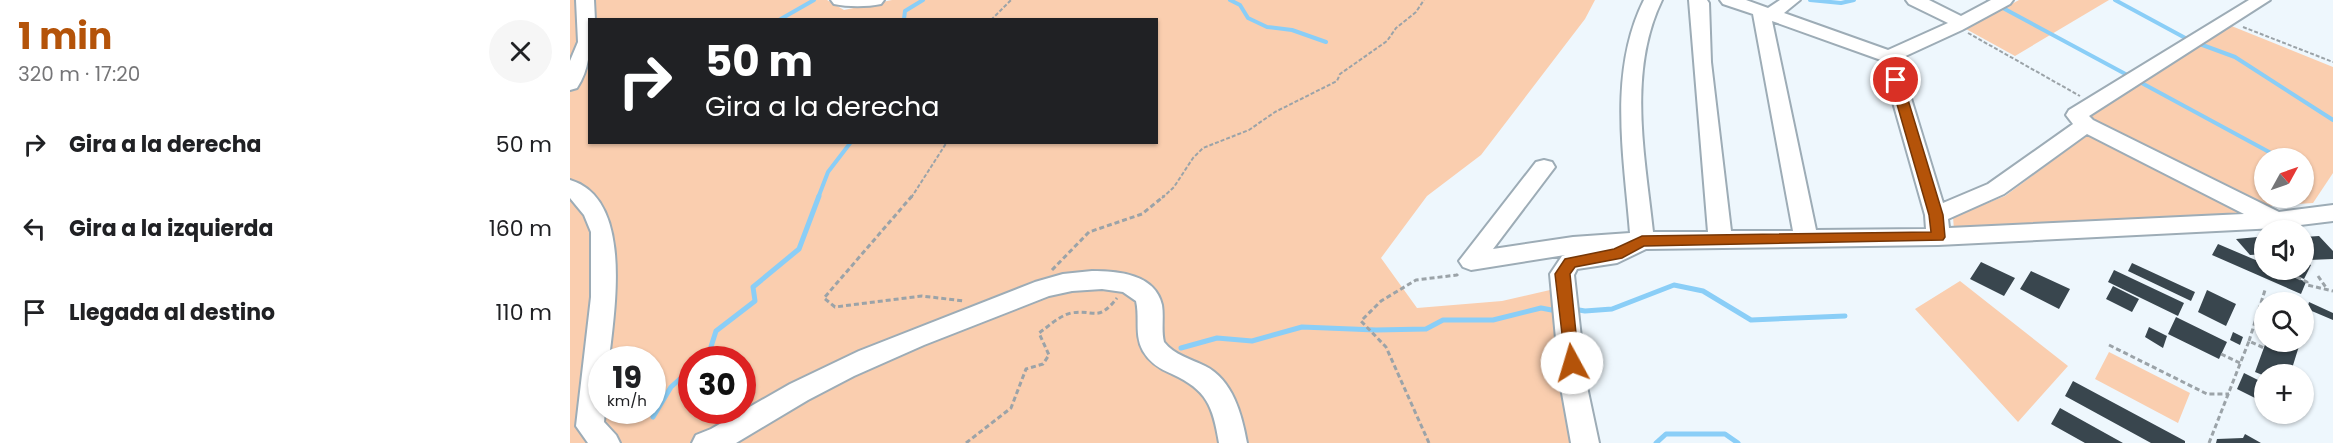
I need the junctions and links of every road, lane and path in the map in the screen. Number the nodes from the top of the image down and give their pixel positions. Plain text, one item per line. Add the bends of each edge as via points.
1 (585, 0) edge
2 (840, 0) edge
3 (874, 0) edge
4 (1011, 0) edge
5 (1424, 0) edge
6 (1653, 0) edge
7 (1698, 0) edge
8 (1729, 0) edge
9 (1791, 0) edge
10 (1916, 0) edge
11 (2004, 0) edge
12 (2261, 0) edge
13 (1766, 14) junction
14 (992, 18) edge
15 (2228, 21) junction
16 (1959, 25) junction
17 (1889, 57) junction
18 (2333, 62) edge
19 (570, 84) edge
20 (2094, 104) junction
21 (2086, 124) junction
22 (946, 144) edge
23 (1544, 167) dead end
24 (570, 188) edge
25 (2333, 213) edge
26 (2254, 220) edge
27 (2276, 220) joint
28 (1937, 226) junction
29 (1806, 238) junction
30 (1720, 239) junction
31 (1642, 241) junction
32 (1471, 261) junction
33 (2319, 276) dead end
34 (2303, 280) edge
35 (1126, 284) junction
36 (1039, 289) junction
37 (2265, 290) dead end
38 (2331, 291) edge
39 (998, 307) junction
40 (2249, 341) junction
41 (2254, 343) edge
42 (2109, 345) dead end
43 (2221, 354) dead end
44 (2240, 363) junction
45 (2229, 394) junction
46 (606, 443) edge
47 (706, 443) edge
48 (966, 443) edge
49 (1233, 443) edge
50 (1429, 443) edge
51 (1585, 443) edge
52 (2209, 443) edge

1 - 19 street via 586,42
2 - 3 street
4 - 14 path via 1007,8
5 - 36 path via 1387,41 1340,74 1337,81 1275,112 1249,130 1203,148 1174,187 1151,207 1124,222 1089,232 1053,267
6 - 31 street via 1644,13 1633,59 1632,116
7 - 30 street
8 - 13 street
9 - 13 street
10 - 16 street
11 - 16 street
12 - 15 street
13 - 17 street
13 - 29 street
15 - 18 path
15 - 20 street
16 - 17 street
16 - 20 path
17 - 28 street
20 - 21 street via 2076,115
21 - 27 street
21 - 28 street
22 - 39 path via 909,202 824,298 835,307 922,296
23 - 32 street
24 - 46 street via 594,212 602,232 603,297 590,426
25 - 27 street
26 - 28 street
28 - 29 street
29 - 30 street
30 - 31 street
31 - 32 street via 1573,245
31 - 51 street via 1617,254 1570,262 1562,274
32 - 50 path via 1457,275 1416,279 1381,301 1361,321 1386,347
33 - 38 path
34 - 38 path via 2307,285
35 - 36 street via 1098,280
35 - 48 path via 1110,309 1099,315 1064,315 1039,333 1049,355 1043,364 1026,369 1011,408
35 - 49 street via 1144,292 1148,300 1150,341 1155,351 1201,377 1218,393 1230,420
36 - 39 street
37 - 40 path
39 - 47 street via 874,356
40 - 41 path
40 - 44 path
42 - 45 path via 2207,394
43 - 44 path
44 - 45 path
45 - 52 path

